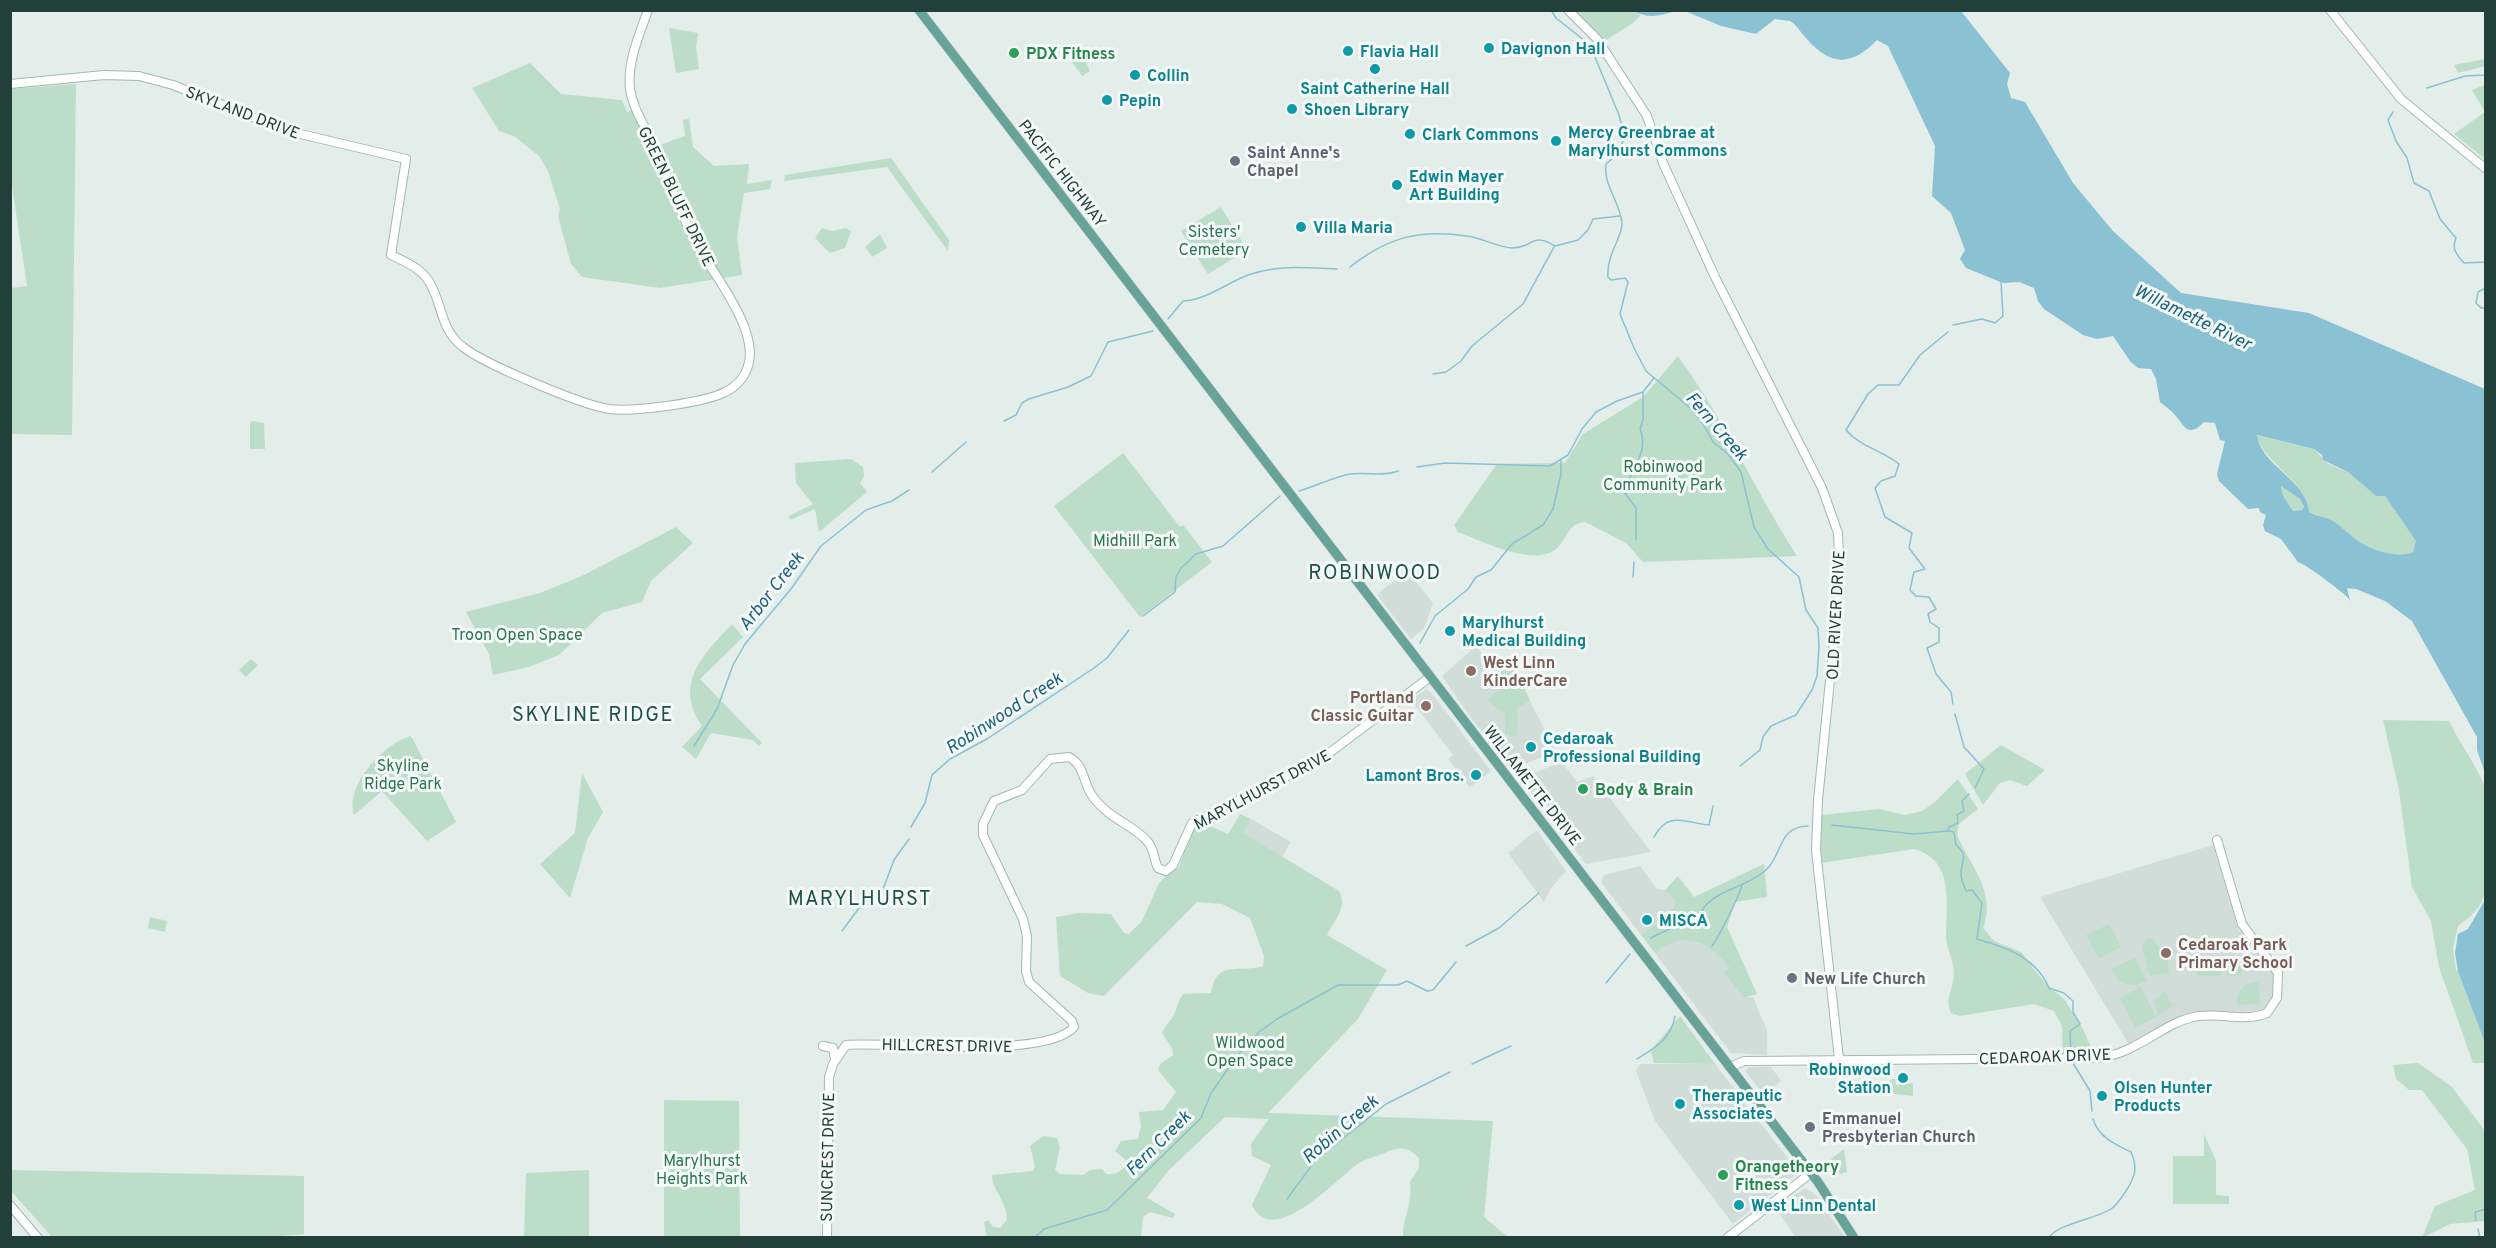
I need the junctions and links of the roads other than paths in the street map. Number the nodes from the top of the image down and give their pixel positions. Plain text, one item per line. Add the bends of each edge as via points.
1 (919, 10) edge
2 (1568, 10) edge
3 (2330, 10) edge
4 (646, 14) edge
5 (10, 84) edge
6 (406, 159) joint
7 (2485, 167) edge
8 (1183, 355) joint
9 (1430, 678) junction
10 (994, 801) joint
11 (2217, 840) dead end
12 (846, 1045) joint
13 (823, 1046) dead end
14 (1839, 1059) junction
15 (835, 1060) junction
16 (1730, 1067) junction
17 (1811, 1173) junction
18 (10, 1205) edge
19 (38, 1238) edge
20 (827, 1238) edge
21 (1727, 1238) edge
22 (1854, 1238) edge

1 - 8 main road, PACIFIC HIGHWAY
2 - 14 street, OLD RIVER DRIVE via 1593,35 1647,116 1669,178 1819,482 1838,533 1840,581 1816,850
3 - 7 street via 2401,99
4 - 6 street, GREEN BLUFF DRIVE via 630,66 632,100 693,237 748,335 749,364 735,386 710,398 627,409 602,407 481,359 461,346 444,325 426,277 391,255
5 - 6 street, SKYLAND DRIVE via 117,75 151,79 288,131
8 - 9 main road, WILLAMETTE DRIVE
9 - 10 street, MARYLHURST DRIVE via 1320,760 1192,823 1173,865 1166,871 1158,868 1146,840 1112,818 1096,802 1080,767 1069,757 1050,759 1022,790
9 - 16 main road, WILLAMETTE DRIVE
10 - 12 street, HILLCREST DRIVE via 983,824 984,842 1023,919 1028,979 1072,1021 1072,1029 1016,1047
11 - 14 street, CEDAROAK DRIVE via 2242,924 2278,973 2277,998 2268,1012 2189,1018 2131,1049 2098,1058
12 - 15 street, SUNCREST DRIVE
13 - 15 street via 833,1048
14 - 16 street, CEDAROAK DRIVE via 1744,1061
15 - 20 street, SUNCREST DRIVE via 827,1100
16 - 17 main road, WILLAMETTE DRIVE
17 - 21 street
17 - 22 main road, WILLAMETTE DRIVE
18 - 19 street

